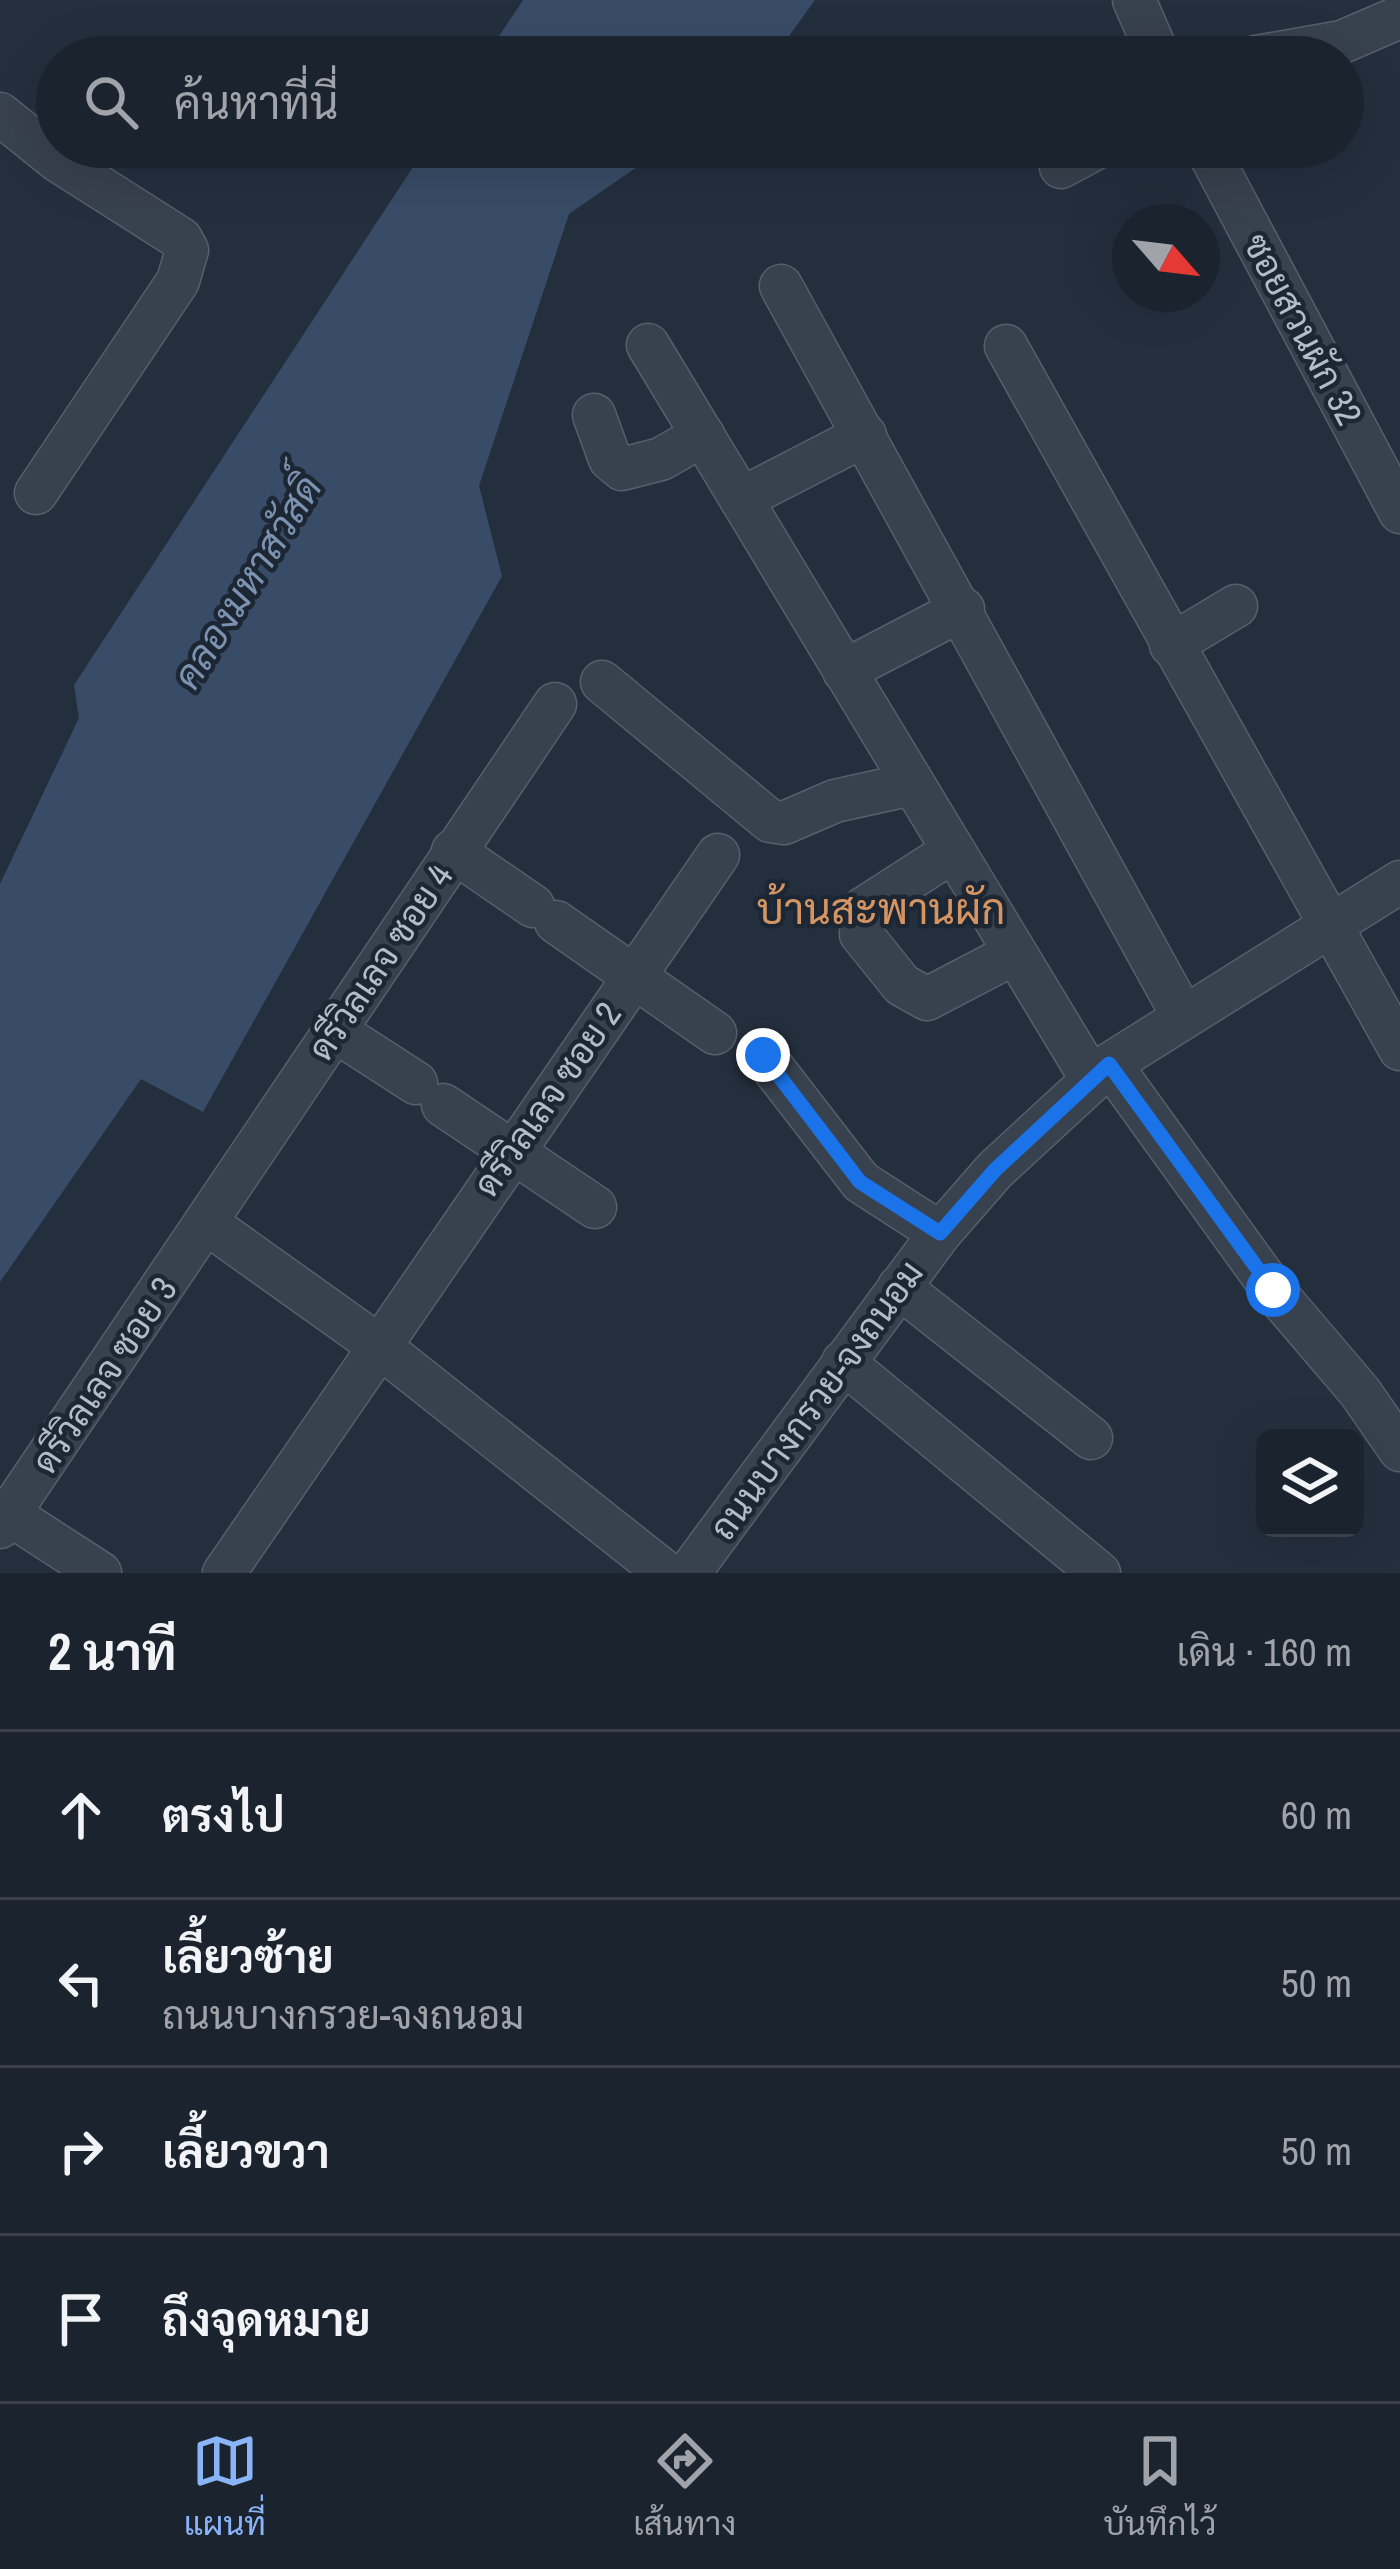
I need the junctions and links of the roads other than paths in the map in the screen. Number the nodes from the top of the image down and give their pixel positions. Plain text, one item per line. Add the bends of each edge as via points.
1 (1134, 0) edge
2 (1400, 17) edge
3 (1149, 36) edge
4 (1356, 36) edge
5 (0, 114) edge
6 (36, 143) edge
7 (70, 168) edge
8 (1217, 168) edge
9 (781, 286) dead end
10 (648, 345) dead end
11 (1006, 346) dead end
12 (594, 416) dead end
13 (703, 435) junction
14 (865, 435) junction
15 (36, 493) dead end
16 (741, 499) junction
17 (1400, 512) edge
18 (1236, 606) dead end
19 (963, 609) junction
20 (1171, 645) junction
21 (844, 671) junction
22 (602, 682) dead end
23 (555, 704) dead end
24 (912, 784) junction
25 (453, 851) junction
26 (953, 851) junction
27 (718, 855) dead end
28 (1400, 882) edge
29 (1327, 925) junction
30 (1015, 953) junction
31 (632, 976) junction
32 (1183, 1016) junction
33 (334, 1030) junction
34 (715, 1033) dead end
35 (1400, 1049) edge
36 (763, 1055) dead end
37 (1100, 1071) junction
38 (511, 1151) junction
39 (595, 1207) dead end
40 (208, 1224) junction
41 (940, 1233) junction
42 (899, 1287) junction
43 (379, 1346) junction
44 (844, 1362) junction
45 (1091, 1438) dead end
46 (1400, 1450) edge
47 (4, 1521) edge
48 (100, 1573) edge
49 (224, 1573) edge
50 (666, 1573) edge
51 (689, 1573) edge
52 (1099, 1573) edge

1 - 3 street
2 - 4 street
5 - 6 street
7 - 15 street via 188,250 178,281
8 - 17 street, ซอยสวนผัก 32
9 - 14 street
10 - 13 street
11 - 20 street
12 - 13 street via 622,469
13 - 16 street
14 - 16 street
14 - 19 street
16 - 21 street
18 - 20 street
19 - 21 street
19 - 32 street
20 - 29 street
21 - 24 street
22 - 24 street via 770,821
23 - 25 street, ดรีวิลเลจ ซอย 4
24 - 26 street
25 - 31 street
25 - 33 street, ดรีวิลเลจ ซอย 4
26 - 30 street
26 - 30 street via 862,909 861,934 902,985 927,999
27 - 31 street, ดรีวิลเลจ ซอย 2
28 - 29 street, ถนนบางกรวย-จงถนอม
29 - 32 street, ถนนบางกรวย-จงถนอม
29 - 35 street
30 - 37 street
31 - 34 street
31 - 38 street, ดรีวิลเลจ ซอย 2
32 - 37 street, ถนนบางกรวย-จงถนอม
33 - 38 street
33 - 40 street, ดรีวิลเลจ ซอย 4
36 - 41 street via 860,1182
37 - 41 street, ถนนบางกรวย-จงถนอม
37 - 46 street
38 - 39 street
38 - 43 street, ดรีวิลเลจ ซอย 2
40 - 43 street
40 - 47 street, ดรีวิลเลจ ซอย 3
41 - 42 street, ถนนบางกรวย-จงถนอม
42 - 44 street, ถนนบางกรวย-จงถนอม
42 - 45 street
43 - 49 street, ดรีวิลเลจ ซอย 2
43 - 50 street
44 - 51 street, ถนนบางกรวย-จงถนอม
44 - 52 street
47 - 48 street

